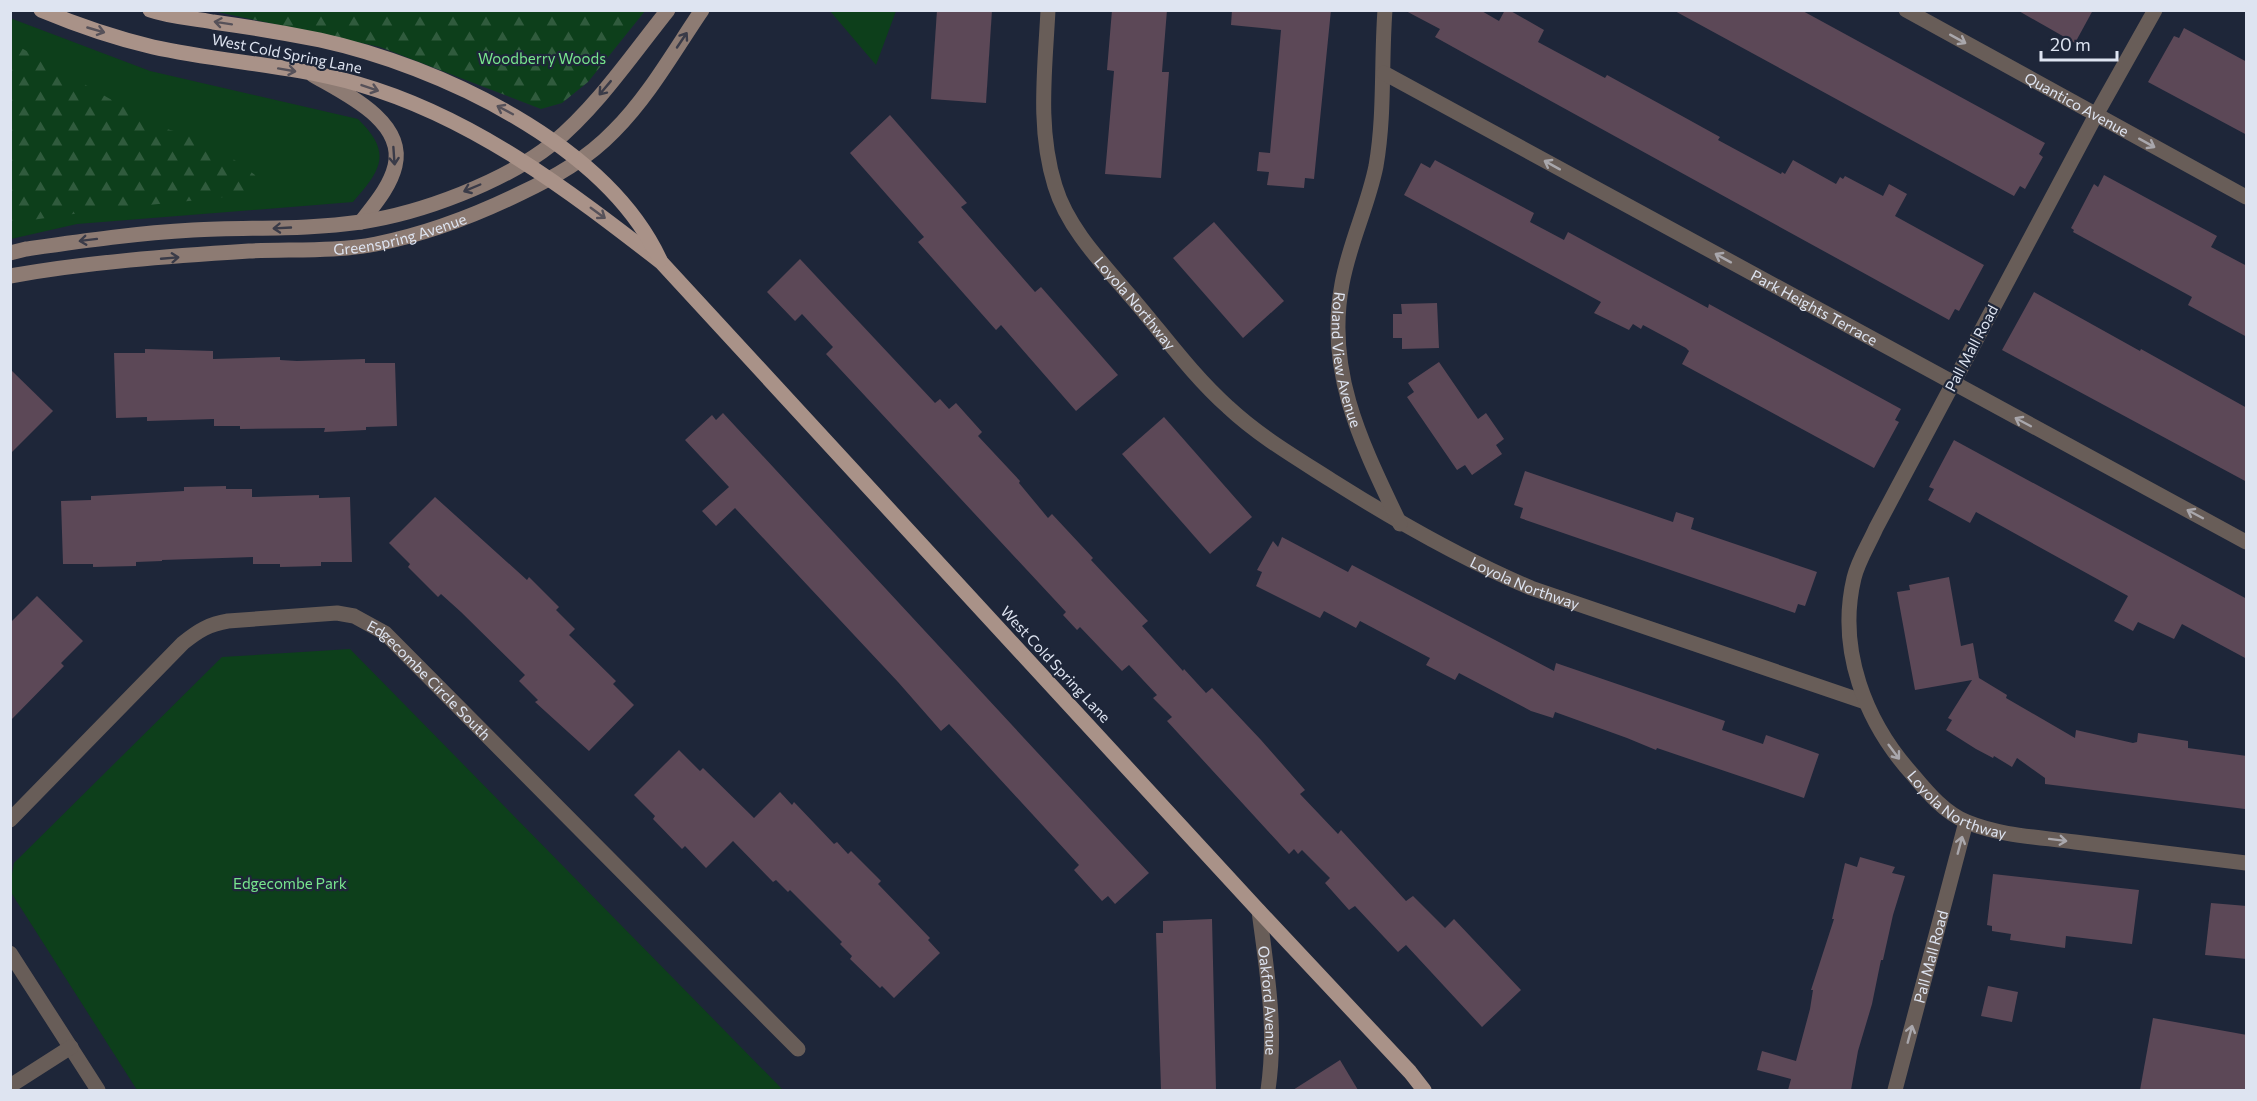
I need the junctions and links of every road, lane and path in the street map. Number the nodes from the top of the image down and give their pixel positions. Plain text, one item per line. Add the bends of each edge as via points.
1 (41, 10) edge
2 (150, 10) edge
3 (668, 10) edge
4 (702, 10) edge
5 (1048, 10) edge
6 (1385, 10) edge
7 (1906, 10) edge
8 (2155, 10) edge
9 (1384, 73) junction
10 (313, 75) junction
11 (2096, 115) junction
12 (554, 142) junction
13 (580, 161) junction
14 (525, 163) junction
15 (551, 179) junction
16 (2247, 197) edge
17 (361, 222) junction
18 (10, 253) edge
19 (662, 262) junction
20 (10, 276) edge
21 (1953, 384) junction
22 (1400, 524) junction
23 (2247, 542) edge
24 (1865, 702) junction
25 (10, 820) edge
26 (1966, 822) junction
27 (2247, 863) edge
28 (1259, 912) junction
29 (10, 953) edge
30 (71, 1047) junction
31 (798, 1049) dead end
32 (10, 1086) edge
33 (98, 1090) edge
34 (1268, 1090) edge
35 (1424, 1090) edge
36 (1895, 1090) edge

1 -> 10 main road, West Cold Spring Lane via 153,47
12 -> 2 main road, West Cold Spring Lane via 468,90 394,61 322,40
3 -> 12 main road, Greenspring Avenue via 589,107
13 -> 4 main road, Greenspring Avenue via 614,132 642,99
5 - 22 street, Loyola Northway via 1043,118 1055,187 1067,216 1108,271 1227,406 1266,439
6 - 9 street, Roland View Avenue
7 -> 11 street, Quantico Avenue
8 - 11 street, Pall Mall Road
21 -> 9 street, Park Heights Terrace
9 - 22 street, Roland View Avenue via 1376,167 1342,284 1337,348 1352,417
10 -> 14 main road, West Cold Spring Lane via 358,84 413,103 454,121
10 -> 17 main road via 371,110 390,131 395,166 383,193
11 -> 16 street, Quantico Avenue
11 - 21 street, Pall Mall Road
12 - 13 main road, West Cold Spring Lane
12 - 14 main road, Greenspring Avenue
13 - 15 main road, Greenspring Avenue
13 - 19 main road, West Cold Spring Lane via 630,211
14 - 15 main road, West Cold Spring Lane
14 -> 17 main road, Greenspring Avenue via 470,190 411,211
15 -> 19 main road, West Cold Spring Lane
20 -> 15 main road, Greenspring Avenue via 112,262 373,244 415,235 486,210
17 -> 18 main road, Greenspring Avenue via 134,234
19 - 28 main road, West Cold Spring Lane
23 -> 21 street, Park Heights Terrace
21 - 24 street, Pall Mall Road via 1854,576 1849,629 1854,669
22 - 24 street, Loyola Northway via 1531,588
24 -> 26 street, Loyola Northway via 1881,734 1906,769 1936,801
25 - 31 street, Edgecombe Circle South via 200,630 228,621 337,613 354,616 385,633
26 -> 27 street, Loyola Northway via 2006,833
36 -> 26 street, Pall Mall Road
28 - 34 street, Oakford Avenue via 1273,1024
28 - 35 main road, West Cold Spring Lane
29 - 30 street
30 - 32 street
30 - 33 street

